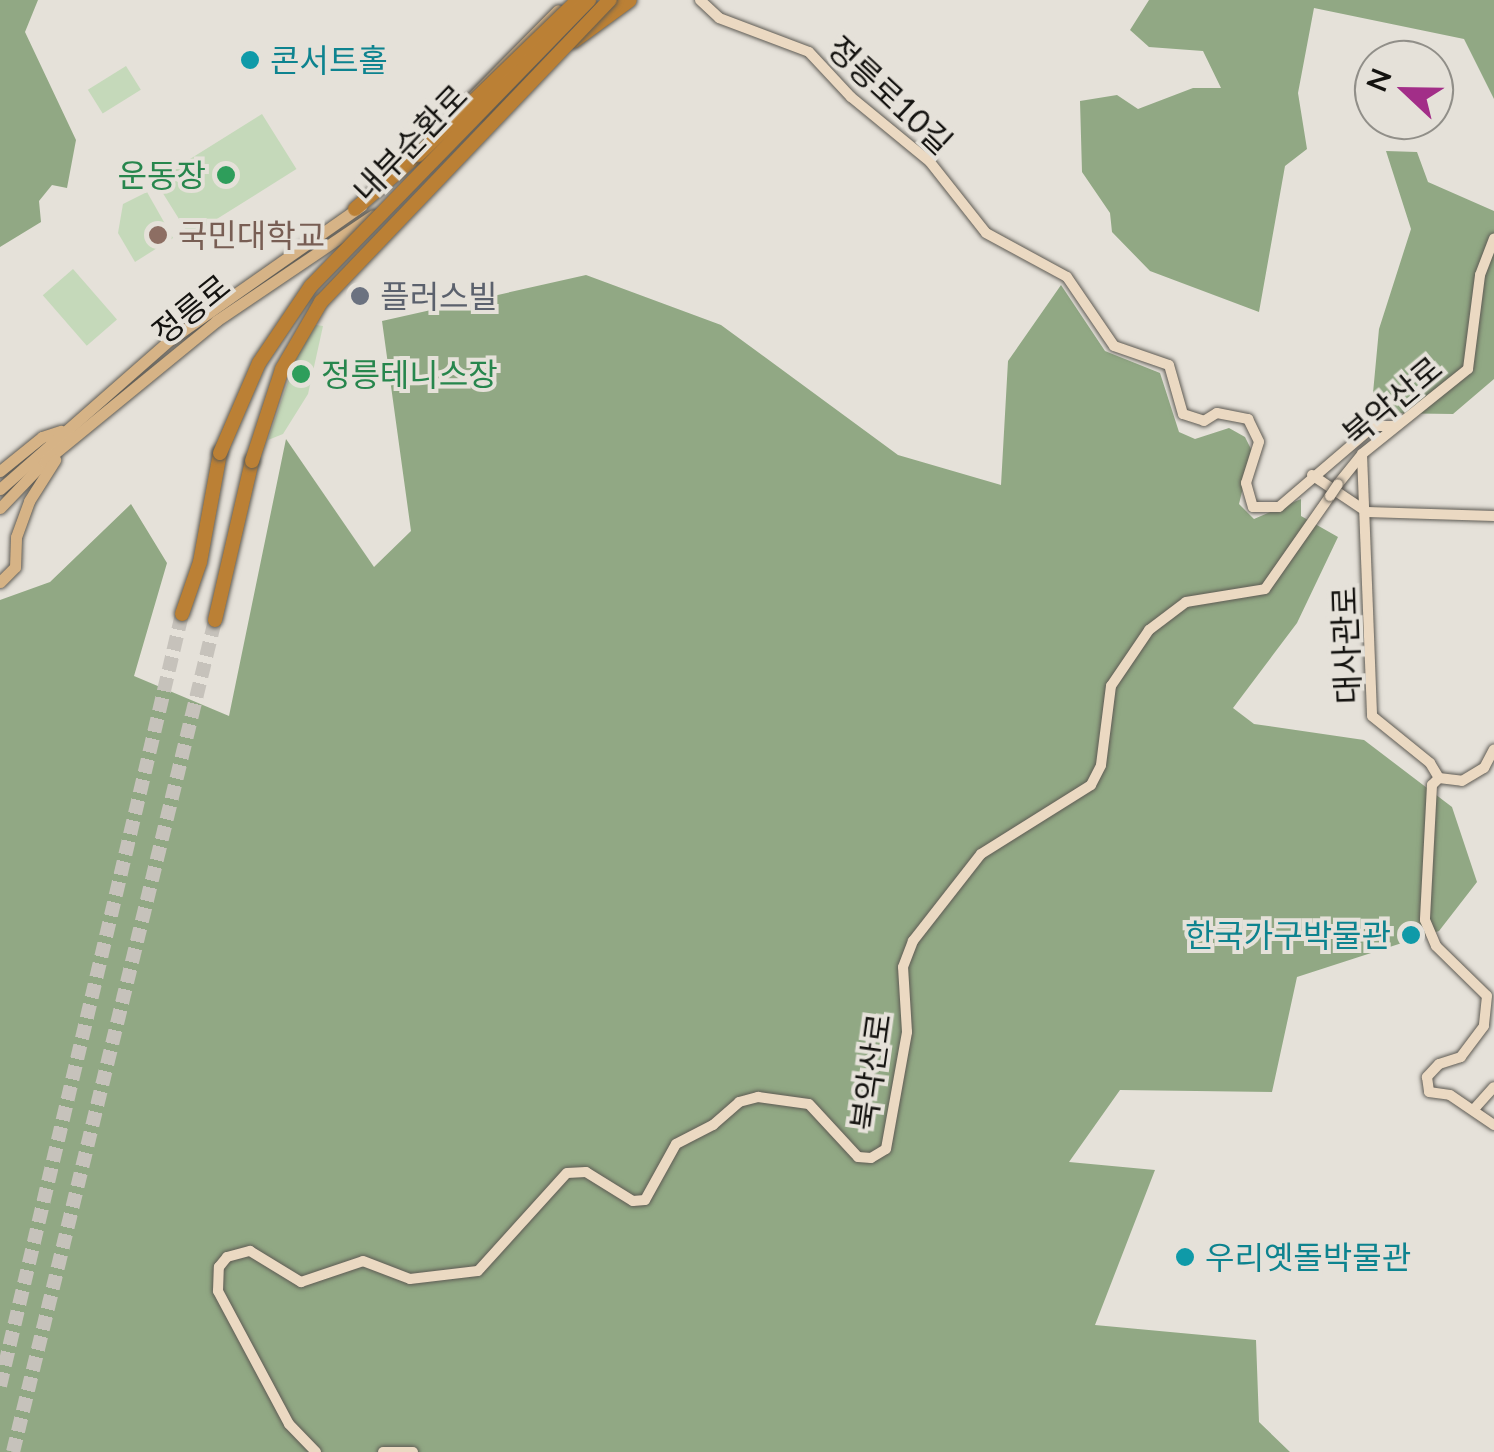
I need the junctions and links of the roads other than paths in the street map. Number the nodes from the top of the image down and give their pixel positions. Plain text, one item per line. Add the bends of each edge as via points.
1 (569, 0) edge
2 (584, 0) edge
3 (599, 0) edge
4 (610, 0) edge
5 (630, 0) edge
6 (700, 0) edge
7 (507, 58) junction
8 (479, 86) junction
9 (447, 131) junction
10 (467, 132) junction
11 (356, 209) junction
12 (1494, 239) edge
13 (144, 361) junction
14 (100, 417) junction
15 (1395, 426) junction
16 (65, 430) junction
17 (62, 448) junction
18 (1362, 454) junction
19 (0, 471) edge
20 (1312, 475) junction
21 (0, 489) edge
22 (0, 508) edge
23 (1367, 512) junction
24 (1494, 516) edge
25 (0, 582) edge
26 (182, 614) tunnel mouth
27 (215, 620) tunnel mouth
28 (1494, 749) edge
29 (1439, 778) junction
30 (1494, 1087) edge
31 (1475, 1108) junction
32 (1494, 1124) edge
33 (316, 1452) edge
34 (383, 1452) edge
35 (413, 1452) edge

1 - 7 main road, 정릉로
2 - 10 street
2 - 11 highway, bridge
2 - 26 highway, 내부순환로, bridge via 311,286 258,363 220,453 200,562
3 - 10 main road, 정릉로
4 - 27 highway, 내부순환로, bridge via 320,302 282,369 252,461
5 - 10 highway, bridge
6 - 20 street, 정릉로10길 via 719,18 808,52 930,162 986,233 1067,276 1114,346 1169,365 1183,414 1204,422 1217,414 1248,419 1260,442 1246,483 1253,507 1279,506
7 - 8 main road, 정릉로
7 - 9 main road, 정릉로
8 - 9 main road, 정릉로
8 - 11 main road, 정릉로
9 - 11 main road, 정릉로 via 404,175
10 - 14 main road, 정릉로 via 385,208 216,321
11 - 13 main road, 정릉로
12 - 15 street, 북악산로 via 1480,275 1468,369
13 - 14 main road via 148,366 108,400
13 - 16 main road, 정릉로
14 - 17 main road, 정릉로
15 - 18 street, 북악산로
15 - 20 street via 1374,426
16 - 19 main road via 42,437
16 - 21 main road, 정릉로
17 - 22 main road, 정릉로
17 - 25 main road via 29,501 14,566
18 - 23 street, 대사관로
18 - 33 street, 북악산로, bridge via 1264,589 1186,602 1149,630 1111,686 1101,765 1091,785 981,854 912,941 903,968 907,1032 886,1148 858,1157 809,1104 758,1097 739,1102 713,1126 676,1144 645,1200 633,1201 586,1172 567,1173 478,1271 410,1279 364,1261 302,1282 250,1251 227,1257 219,1267 218,1291 290,1424
20 - 23 street
23 - 24 street
23 - 29 street, 대사관로 via 1372,716
28 - 29 street via 1484,768 1462,781
29 - 31 street via 1432,784 1425,920 1436,946 1487,996 1484,1026 1472,1045 1426,1077 1429,1092
30 - 31 street
31 - 32 street
34 - 35 street

